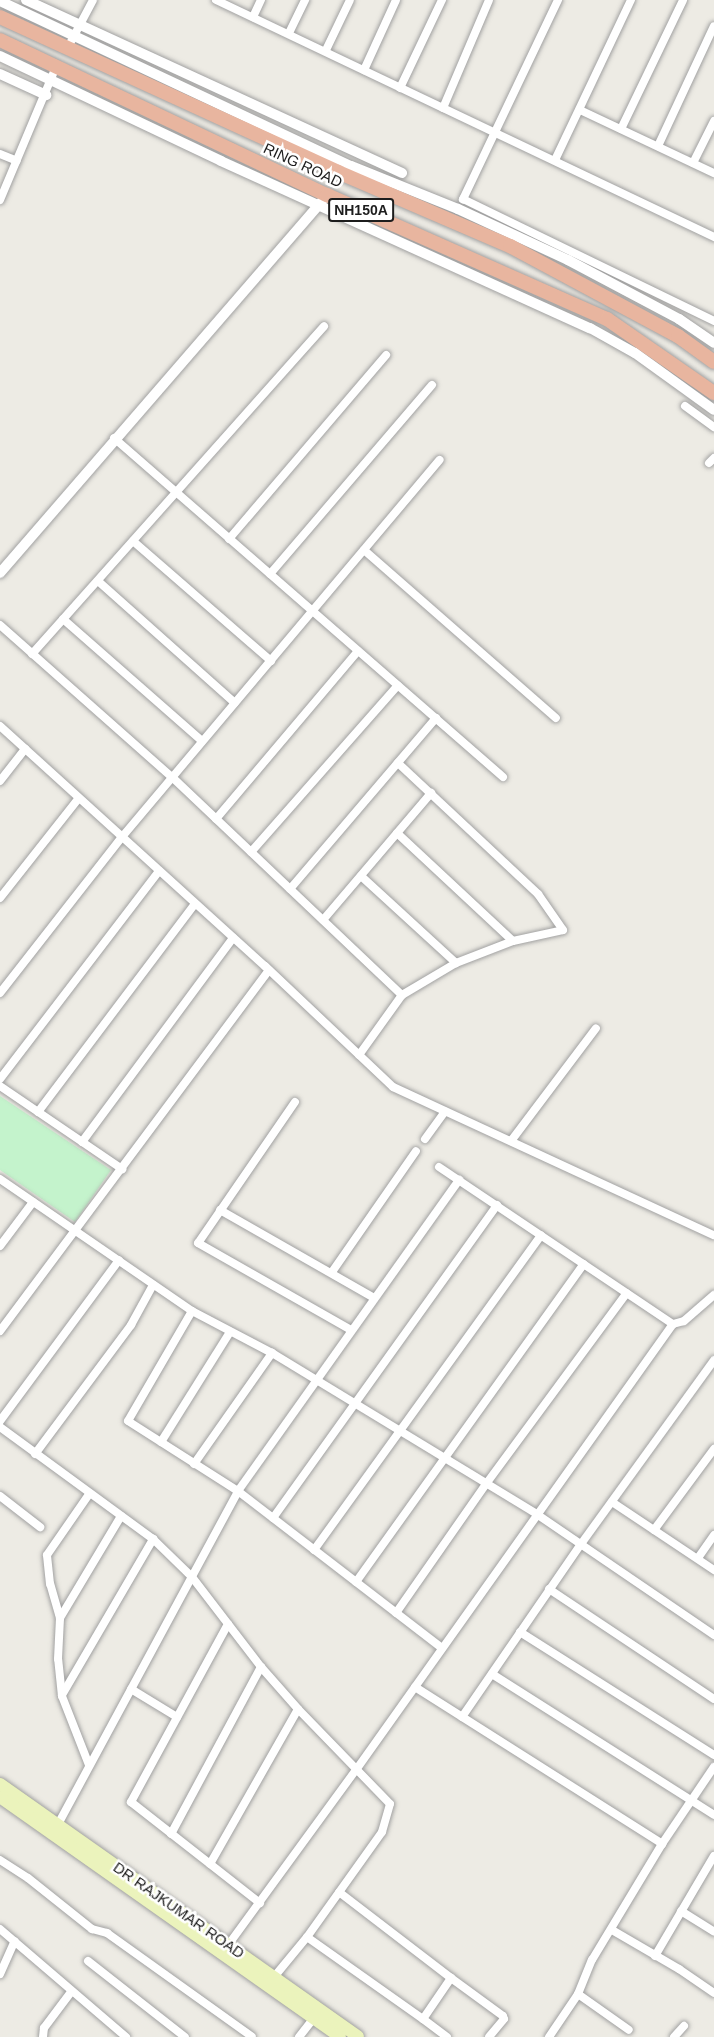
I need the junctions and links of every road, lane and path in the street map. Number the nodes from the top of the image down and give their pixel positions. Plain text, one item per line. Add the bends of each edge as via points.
1 (0, 0) edge
2 (26, 0) edge
3 (93, 0) edge
4 (216, 0) edge
5 (261, 0) edge
6 (304, 0) edge
7 (350, 0) edge
8 (396, 0) edge
9 (442, 0) edge
10 (489, 0) edge
11 (558, 0) edge
12 (631, 0) edge
13 (683, 0) edge
14 (0, 17) edge
15 (253, 17) junction
16 (714, 26) edge
17 (78, 30) junction
18 (289, 33) junction
19 (0, 40) edge
20 (67, 49) junction
21 (326, 50) junction
22 (0, 56) edge
23 (56, 67) junction
24 (364, 70) junction
25 (0, 74) edge
26 (51, 81) junction
27 (400, 88) junction
28 (46, 95) junction
29 (443, 108) junction
30 (580, 110) junction
31 (714, 121) edge
32 (621, 129) junction
33 (497, 132) junction
34 (658, 146) junction
35 (0, 154) edge
36 (555, 160) junction
37 (17, 161) junction
38 (693, 163) junction
39 (714, 172) edge
40 (402, 173) dead end
41 (0, 200) edge
42 (323, 200) junction
43 (714, 237) edge
44 (714, 321) edge
45 (324, 326) dead end
46 (714, 344) edge
47 (386, 355) dead end
48 (714, 362) edge
49 (432, 385) dead end
50 (714, 393) edge
51 (685, 406) dead end
52 (714, 410) edge
53 (714, 427) edge
54 (114, 438) junction
55 (439, 460) dead end
56 (176, 492) junction
57 (229, 538) junction
58 (133, 541) junction
59 (364, 550) junction
60 (0, 573) edge
61 (270, 574) junction
62 (98, 581) junction
63 (312, 611) junction
64 (63, 619) junction
65 (0, 625) edge
66 (358, 651) junction
67 (32, 654) junction
68 (270, 661) junction
69 (398, 685) junction
70 (235, 703) junction
71 (436, 718) junction
72 (556, 718) dead end
73 (0, 726) edge
74 (202, 741) junction
75 (25, 748) junction
76 (398, 763) junction
77 (172, 777) junction
78 (503, 777) dead end
79 (0, 781) edge
80 (431, 794) junction
81 (79, 798) junction
82 (216, 819) junction
83 (397, 833) junction
84 (122, 837) junction
85 (251, 852) junction
86 (159, 871) junction
87 (361, 876) junction
88 (290, 889) junction
89 (0, 898) edge
90 (195, 904) junction
91 (323, 920) junction
92 (233, 938) junction
93 (513, 941) junction
94 (456, 963) junction
95 (269, 970) junction
96 (0, 993) edge
97 (402, 995) junction
98 (596, 1028) dead end
99 (359, 1055) junction
100 (0, 1079) edge
101 (0, 1086) edge
102 (295, 1102) dead end
103 (445, 1111) junction
104 (38, 1112) junction
105 (425, 1139) dead end
106 (511, 1141) junction
107 (82, 1142) junction
108 (416, 1151) dead end
109 (439, 1167) dead end
110 (122, 1169) junction
111 (0, 1179) edge
112 (459, 1180) junction
113 (33, 1202) junction
114 (497, 1205) junction
115 (220, 1210) junction
116 (76, 1232) junction
117 (541, 1234) junction
118 (714, 1235) edge
119 (0, 1246) edge
120 (119, 1260) junction
121 (584, 1264) junction
122 (332, 1272) junction
123 (153, 1285) junction
124 (627, 1293) junction
125 (714, 1295) edge
126 (374, 1298) junction
127 (192, 1311) junction
128 (673, 1324) junction
129 (351, 1330) junction
130 (0, 1331) edge
131 (230, 1332) junction
132 (272, 1353) junction
133 (714, 1360) edge
134 (315, 1379) junction
135 (355, 1404) junction
136 (0, 1421) edge
137 (0, 1427) edge
138 (400, 1431) junction
139 (161, 1442) junction
140 (714, 1449) edge
141 (35, 1454) junction
142 (443, 1458) junction
143 (194, 1464) junction
144 (486, 1484) junction
145 (238, 1491) junction
146 (90, 1493) junction
147 (0, 1496) edge
148 (612, 1502) junction
149 (538, 1515) junction
150 (121, 1516) junction
151 (273, 1518) junction
152 (40, 1527) dead end
153 (654, 1530) junction
154 (714, 1536) edge
155 (153, 1539) junction
156 (581, 1544) junction
157 (314, 1550) junction
158 (698, 1558) junction
159 (714, 1570) edge
160 (192, 1577) junction
161 (356, 1582) junction
162 (549, 1589) junction
163 (396, 1613) junction
164 (60, 1618) junction
165 (228, 1624) junction
166 (520, 1632) junction
167 (714, 1635) edge
168 (442, 1648) junction
169 (261, 1667) junction
170 (492, 1674) junction
171 (415, 1687) junction
172 (131, 1689) junction
173 (62, 1696) junction
174 (714, 1699) edge
175 (298, 1709) junction
176 (177, 1717) junction
177 (462, 1717) junction
178 (714, 1755) edge
179 (89, 1765) junction
180 (714, 1767) edge
181 (356, 1770) junction
182 (0, 1784) edge
183 (0, 1797) edge
184 (690, 1801) junction
185 (714, 1815) edge
186 (55, 1829) junction
187 (171, 1834) junction
188 (662, 1844) junction
189 (714, 1856) edge
190 (0, 1860) edge
191 (210, 1864) junction
192 (705, 1869) junction
193 (714, 1874) edge
194 (339, 1892) junction
195 (260, 1904) junction
196 (681, 1911) junction
197 (0, 1929) edge
198 (612, 1930) junction
199 (714, 1932) edge
200 (306, 1937) junction
201 (15, 1941) junction
202 (225, 1949) junction
203 (655, 1956) junction
204 (88, 1961) dead end
205 (0, 1974) edge
206 (274, 1977) junction
207 (451, 1978) junction
208 (71, 1992) junction
209 (714, 1993) edge
210 (578, 1994) junction
211 (317, 2014) junction
212 (423, 2019) junction
213 (684, 2026) dead end
214 (629, 2030) dead end
215 (43, 2037) edge
216 (126, 2037) edge
217 (185, 2037) edge
218 (252, 2037) edge
219 (299, 2037) edge
220 (340, 2037) edge
221 (358, 2037) edge
222 (447, 2037) edge
223 (489, 2037) edge
224 (549, 2037) edge
225 (674, 2037) edge

1 - 17 street
2 - 17 street
3 - 17 street
4 - 15 street
5 - 15 street
6 - 18 street
7 - 21 street
8 - 24 street
9 - 27 street
10 - 29 street
11 - 33 street
12 - 30 street
13 - 32 street
14 - 20 highway, RING ROAD / NH150A
15 - 18 street
16 - 34 street
17 - 20 street
17 - 40 street
17 - 46 street via 351,166 458,209 568,260 679,319
18 - 21 street
19 - 23 highway, RING ROAD / NH150A
20 - 48 highway, RING ROAD / NH150A via 510,246 678,336
21 - 24 street
22 - 26 street
23 - 26 street
23 - 42 highway, RING ROAD / NH150A
24 - 27 street
25 - 28 street
26 - 28 street
26 - 42 street
27 - 29 street
28 - 37 street
29 - 33 street
30 - 32 street
30 - 36 street
31 - 38 street
32 - 34 street
33 - 36 street
33 - 44 street via 463,199
34 - 38 street
35 - 37 street
36 - 43 street
37 - 41 street
38 - 39 street
42 - 50 highway, RING ROAD / NH150A via 607,319
42 - 52 street via 590,328 635,353
42 - 54 street
45 - 56 street
47 - 57 street
49 - 61 street
51 - 53 street
54 - 56 street
54 - 60 street
55 - 59 street
56 - 57 street
56 - 58 street
57 - 61 street
58 - 62 street
58 - 68 street
59 - 63 street
59 - 72 street
61 - 63 street
62 - 64 street
62 - 70 street
63 - 66 street
63 - 68 street
64 - 67 street
64 - 74 street
65 - 67 street
66 - 69 street
66 - 82 street
67 - 77 street
68 - 70 street
69 - 71 street
69 - 85 street
70 - 74 street
71 - 76 street
71 - 78 street
73 - 75 street
74 - 77 street
75 - 79 street
75 - 81 street
76 - 80 street
76 - 88 street
77 - 82 street
77 - 84 street
80 - 83 street
80 - 93 street via 538,894 563,930
81 - 84 street
81 - 89 street
82 - 85 street
83 - 87 street
83 - 93 street
84 - 86 street
84 - 96 street
85 - 88 street
86 - 90 street
86 - 100 street
87 - 91 street
87 - 94 street
88 - 91 street
90 - 92 street
90 - 104 street
91 - 97 street
92 - 95 street
92 - 107 street
93 - 94 street
94 - 97 street
95 - 99 street
95 - 110 street
97 - 99 street
98 - 106 street
99 - 103 street via 393,1087
101 - 104 street
102 - 115 street
103 - 105 street
103 - 106 street
104 - 107 street
106 - 118 street
107 - 110 street
108 - 122 street
109 - 112 street
110 - 116 street
111 - 113 street
112 - 114 street
112 - 126 street
113 - 116 street
113 - 119 street
114 - 117 street
114 - 135 street
115 - 122 street
115 - 129 street via 198,1243
116 - 120 street
116 - 130 street
117 - 121 street
117 - 138 street
120 - 123 street
120 - 136 street
121 - 124 street
121 - 142 street
122 - 126 street
123 - 127 street
123 - 141 street via 131,1325
124 - 128 street
124 - 144 street
125 - 128 street via 684,1321
126 - 129 street
127 - 131 street
127 - 139 street via 128,1421
128 - 149 street
129 - 134 street
131 - 132 street
131 - 139 street
132 - 134 street
132 - 143 street
133 - 148 street
134 - 135 street
134 - 145 street
135 - 138 street
135 - 151 street
137 - 141 street
138 - 142 street
138 - 157 street
139 - 143 street
140 - 153 street
141 - 146 street
142 - 144 street
142 - 161 street
143 - 145 street
144 - 149 street
144 - 163 street
145 - 151 street
145 - 160 street
146 - 150 street
146 - 164 street via 47,1554 50,1584
147 - 152 street
148 - 153 street
148 - 156 street
149 - 156 street
149 - 168 street
150 - 155 street
150 - 164 street
151 - 157 street
153 - 158 street
154 - 158 street
155 - 160 street
155 - 173 street
156 - 162 street
156 - 167 street
157 - 161 street
158 - 159 street
160 - 165 street
160 - 172 street
161 - 163 street
162 - 166 street
162 - 174 street
163 - 168 street
164 - 173 street via 58,1659
165 - 169 street
165 - 176 street
166 - 170 street
166 - 178 street
168 - 171 street
169 - 175 street
169 - 187 street
170 - 177 street
170 - 184 street
171 - 177 street
171 - 181 street
172 - 176 street
172 - 179 street
173 - 179 street
175 - 181 street
175 - 191 street
176 - 187 street via 131,1802
177 - 188 street
179 - 186 street
180 - 184 street
181 - 194 street via 390,1804 382,1832
181 - 195 street
182 - 186 main road, DR RAJKUMAR ROAD
183 - 186 main road, DR RAJKUMAR ROAD
184 - 185 street
184 - 188 street
186 - 202 main road, DR RAJKUMAR ROAD
187 - 191 street
188 - 198 street
189 - 192 street
190 - 218 street via 92,1929 107,1933
191 - 195 street
192 - 193 street
192 - 196 street
194 - 200 street
194 - 207 street
195 - 202 street
196 - 199 street
196 - 203 street
197 - 201 street
198 - 203 street
198 - 210 street via 592,1960
200 - 206 street
200 - 212 street
201 - 205 street
201 - 208 street
202 - 206 main road, DR RAJKUMAR ROAD
202 - 211 main road, DR RAJKUMAR ROAD
203 - 209 street
204 - 217 street
206 - 211 main road, DR RAJKUMAR ROAD
207 - 212 street
207 - 223 street via 503,2016
208 - 215 street via 44,2028
208 - 216 street
210 - 214 street
210 - 224 street
211 - 219 street
211 - 220 main road, DR RAJKUMAR ROAD
211 - 221 main road, DR RAJKUMAR ROAD
212 - 222 street
213 - 225 street

